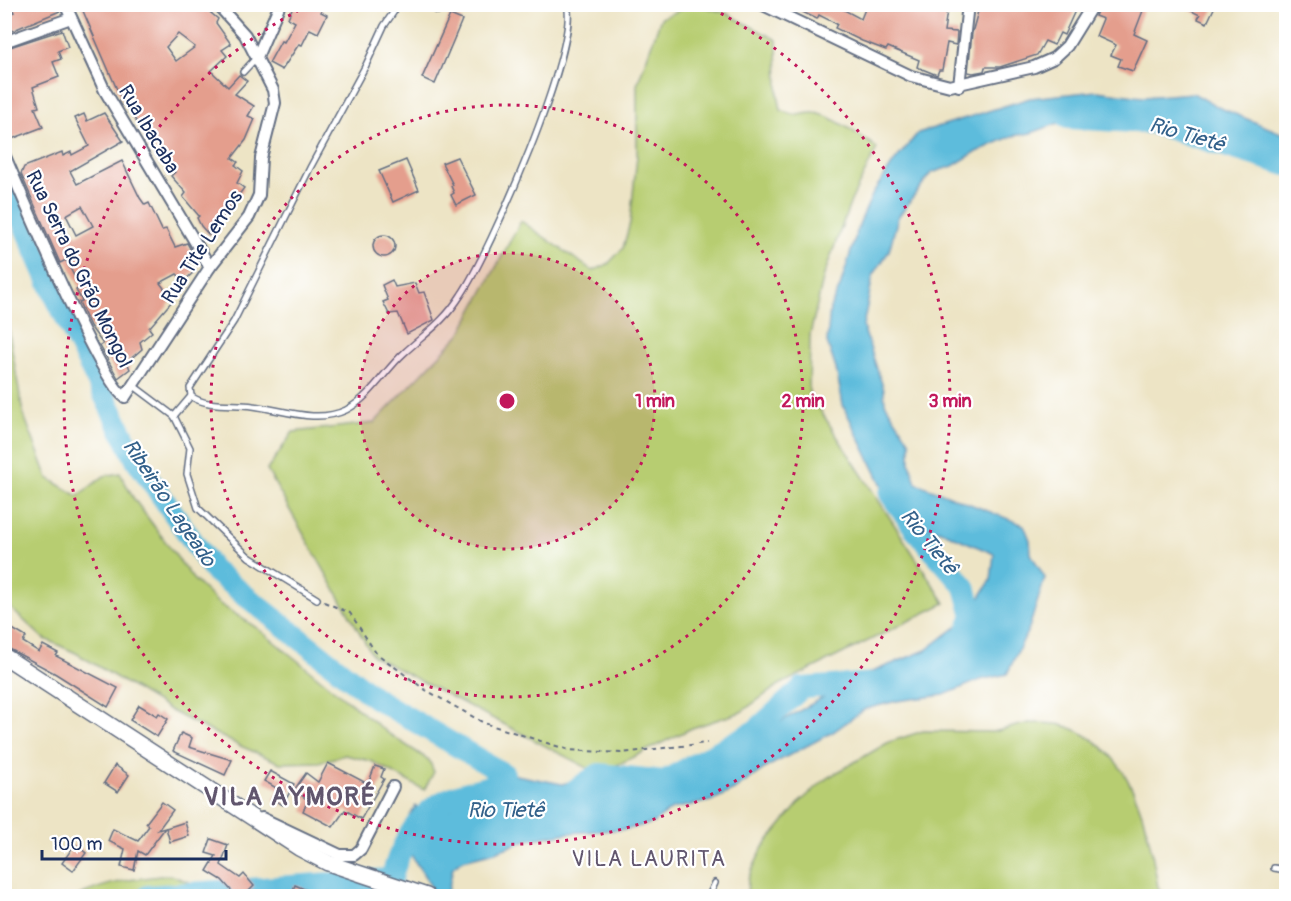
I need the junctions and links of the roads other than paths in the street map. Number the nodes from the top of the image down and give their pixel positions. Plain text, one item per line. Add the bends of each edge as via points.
1 (65, 4) edge
2 (217, 4) edge
3 (280, 4) edge
4 (399, 4) edge
5 (423, 4) edge
6 (456, 4) edge
7 (567, 4) edge
8 (761, 4) edge
9 (968, 4) edge
10 (1093, 4) edge
11 (71, 18) junction
12 (4, 42) edge
13 (257, 57) junction
14 (243, 72) dead end
15 (959, 86) junction
16 (4, 154) edge
17 (210, 267) junction
18 (134, 386) junction
19 (191, 396) junction
20 (126, 397) joint
21 (174, 416) junction
22 (317, 599) road end
23 (4, 656) edge
24 (393, 787) dead end
25 (250, 815) junction
26 (1274, 868) dead end
27 (1287, 870) edge
28 (715, 883) dead end
29 (427, 897) edge
30 (709, 897) edge

1 - 11 street, Rua Ibacaba
2 - 13 street, Rua Tite Lemos via 241,29
3 - 13 street
4 - 19 lane via 310,168 234,321 190,388
5 - 6 lane via 437,11
7 - 19 lane via 566,41 519,173 478,269 438,326 404,353 367,394 349,409 335,414 299,415 202,402
8 - 15 street via 911,76
9 - 15 street
10 - 15 street via 1067,46 1054,58
11 - 12 street
11 - 17 street, Rua Ibacaba via 105,91
13 - 14 lane
13 - 17 street, Rua Tite Lemos via 275,103 261,158 259,195 249,217
16 - 20 street, Rua Serra do Grão Mongol via 94,348
17 - 18 street, Rua Tite Lemos
18 - 20 street, Rua Tite Lemos
18 - 21 lane
19 - 21 lane
21 - 22 lane via 190,448 187,474 198,507 249,557
23 - 25 street
24 - 25 street via 362,849 354,855 340,855 267,819
25 - 29 street via 299,848
26 - 27 lane
28 - 30 lane

